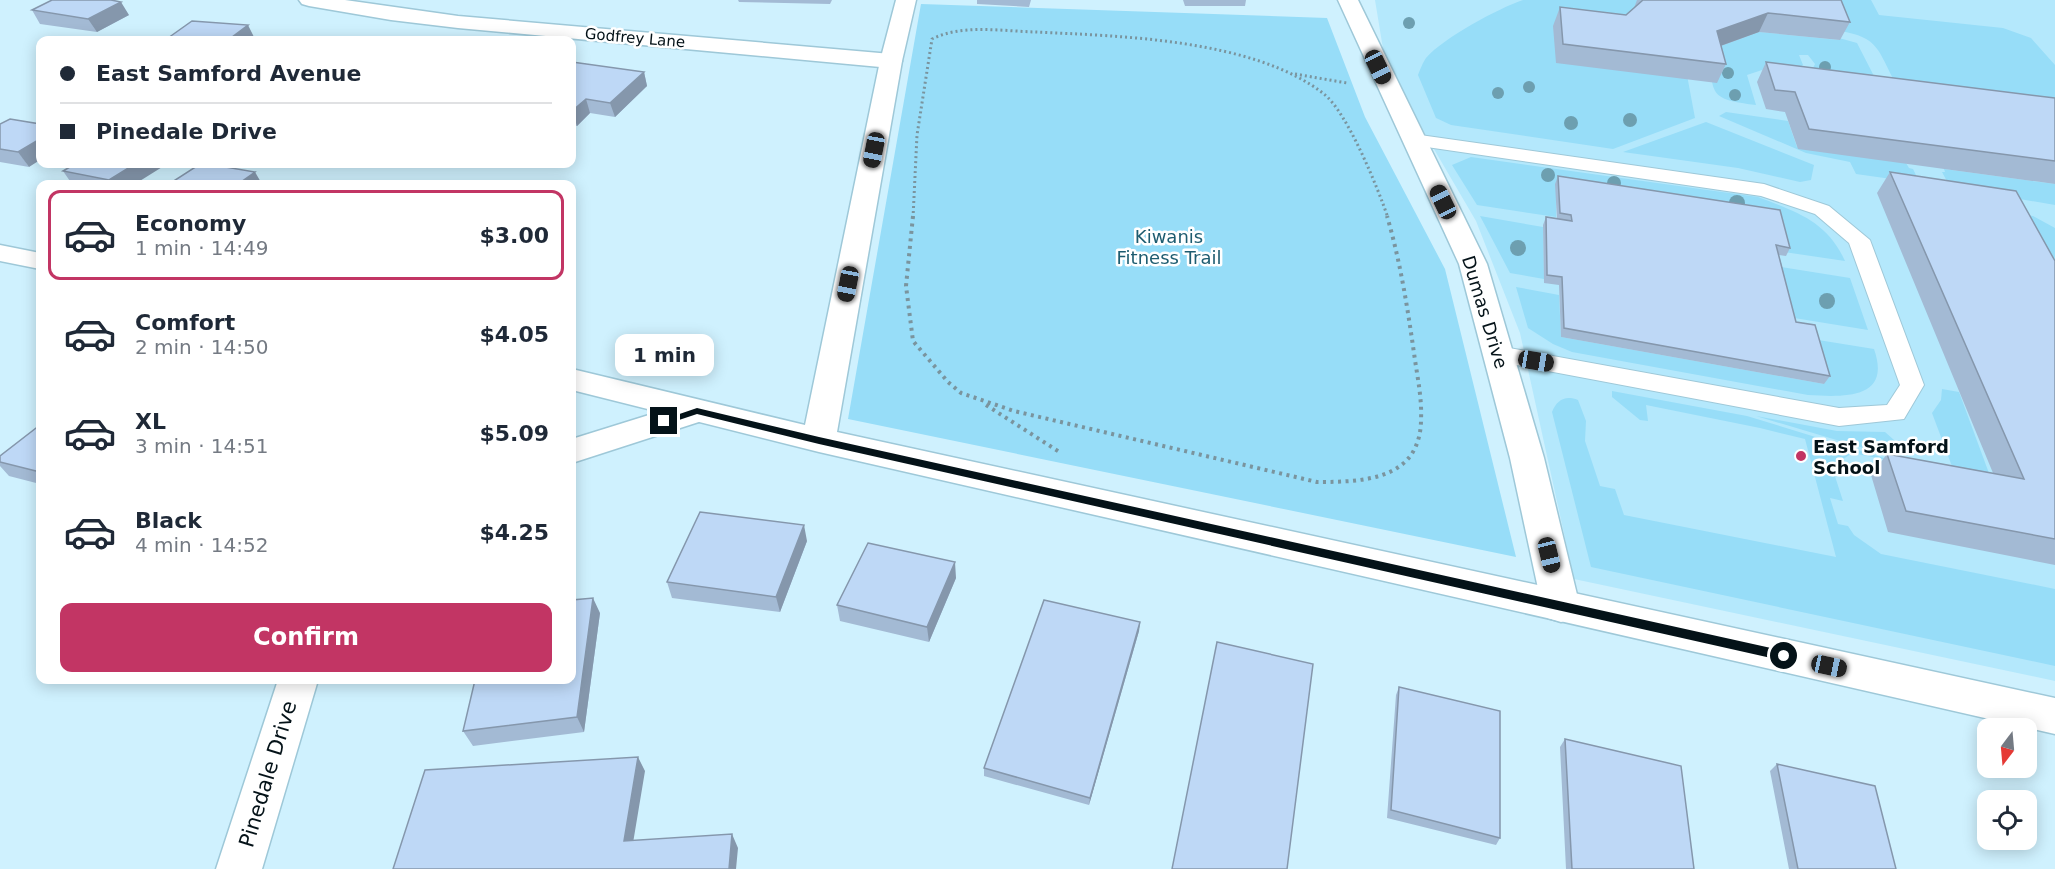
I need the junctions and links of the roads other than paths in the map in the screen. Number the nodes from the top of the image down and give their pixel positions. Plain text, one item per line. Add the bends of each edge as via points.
1 (309, 0) edge
2 (906, 0) edge
3 (1348, 0) edge
4 (891, 61) junction
5 (1413, 140) junction
6 (0, 253) edge
7 (36, 260) edge
8 (1498, 354) junction
9 (576, 381) edge
10 (697, 411) junction
11 (819, 440) junction
12 (576, 450) edge
13 (1561, 607) junction
14 (296, 684) edge
15 (2055, 716) edge
16 (240, 869) edge

1 - 4 street, Godfrey Lane via 458,22
2 - 4 street
3 - 5 street, Dumas Drive
4 - 11 street
5 - 8 street, Dumas Drive via 1473,264
5 - 8 lane via 1764,190 1822,210 1859,240 1912,385 1895,413 1839,417
6 - 7 street
8 - 13 street, Dumas Drive via 1527,458
9 - 10 street
10 - 11 street
10 - 12 street
11 - 13 street
13 - 15 street
14 - 16 street, Pinedale Drive

